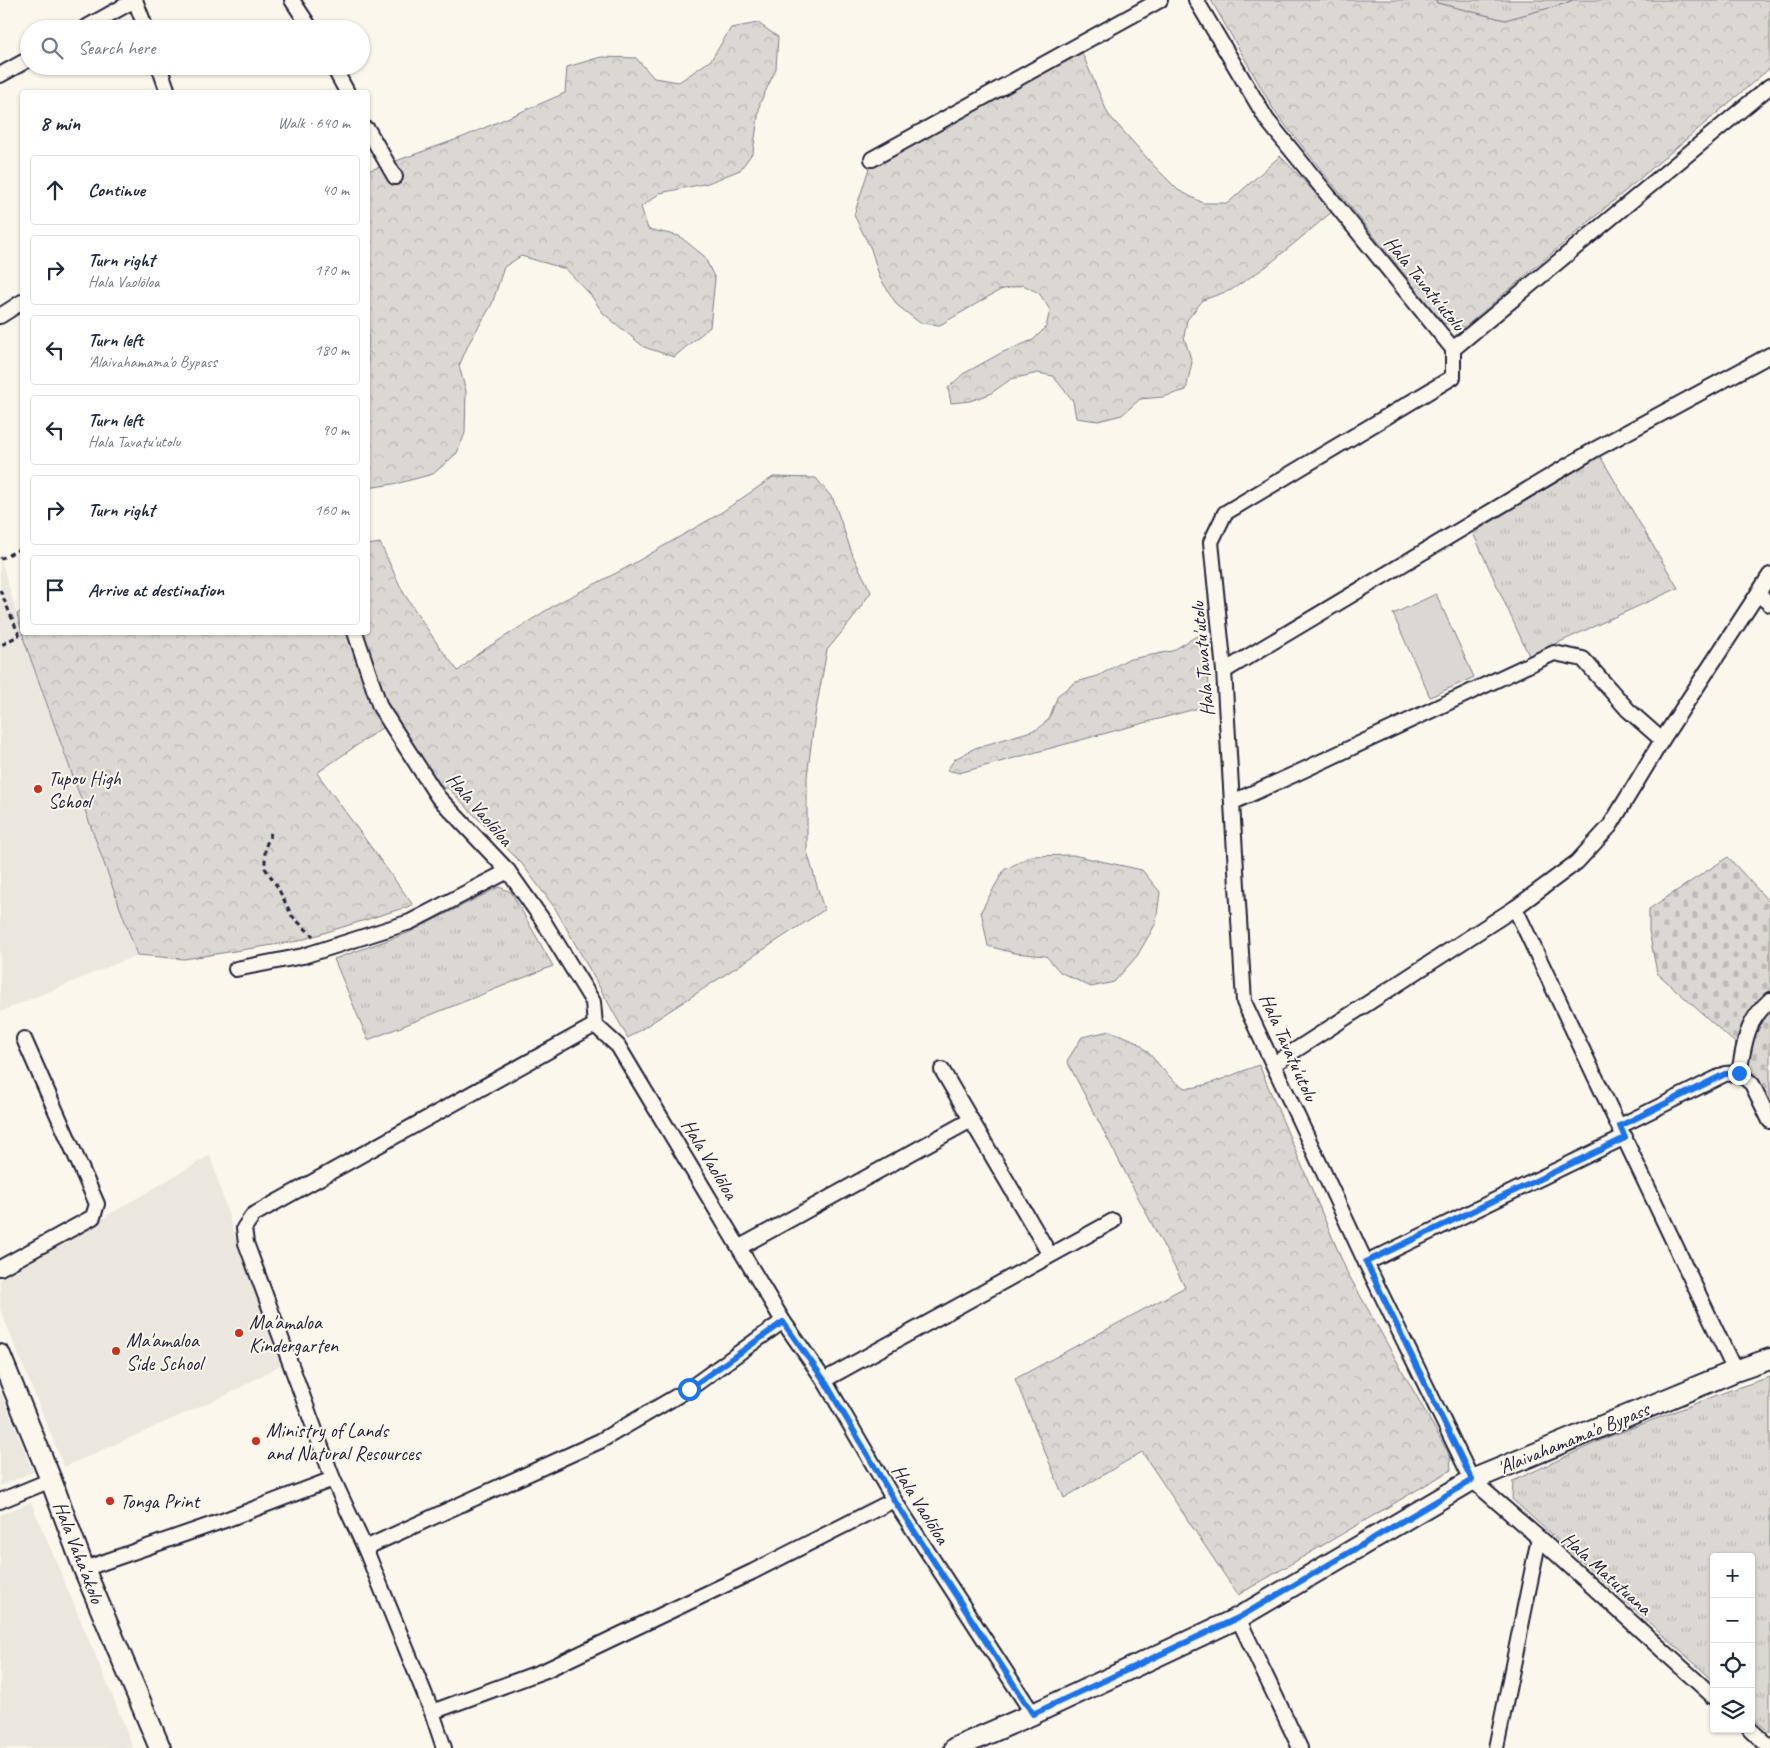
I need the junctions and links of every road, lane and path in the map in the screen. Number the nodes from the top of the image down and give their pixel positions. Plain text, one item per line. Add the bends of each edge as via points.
1 (135, 0) edge
2 (292, 0) edge
3 (1160, 0) edge
4 (1196, 0) edge
5 (99, 20) edge
6 (143, 20) edge
7 (305, 20) edge
8 (20, 64) edge
9 (0, 75) edge
10 (162, 75) edge
11 (338, 75) edge
12 (1770, 86) edge
13 (167, 90) edge
14 (346, 90) edge
15 (370, 133) edge
16 (872, 159) dead end
17 (395, 177) dead end
18 (20, 303) edge
19 (0, 316) edge
20 (1454, 349) junction
21 (1770, 355) edge
22 (20, 549) edge
23 (0, 559) edge
24 (1770, 575) edge
25 (0, 590) edge
26 (1758, 594) junction
27 (1770, 604) edge
28 (356, 635) edge
29 (0, 646) edge
30 (1224, 671) junction
31 (1662, 740) junction
32 (1233, 802) junction
33 (271, 833) dead end
34 (508, 871) junction
35 (1515, 908) junction
36 (326, 948) junction
37 (236, 969) dead end
38 (1770, 1000) edge
39 (595, 1025) junction
40 (24, 1039) dead end
41 (1274, 1064) junction
42 (942, 1070) dead end
43 (1739, 1073) junction
44 (971, 1120) junction
45 (1770, 1121) edge
46 (1622, 1132) junction
47 (1113, 1221) dead end
48 (740, 1247) junction
49 (1050, 1256) junction
50 (1366, 1262) junction
51 (0, 1268) edge
52 (783, 1322) junction
53 (0, 1355) edge
54 (1770, 1359) edge
55 (1735, 1371) junction
56 (824, 1380) junction
57 (333, 1479) junction
58 (51, 1480) junction
59 (1472, 1480) junction
60 (894, 1500) junction
61 (0, 1501) edge
62 (1539, 1538) junction
63 (365, 1548) junction
64 (84, 1569) junction
65 (1238, 1618) junction
66 (1710, 1693) edge
67 (432, 1712) junction
68 (1033, 1714) junction
69 (1754, 1733) edge
70 (160, 1748) edge
71 (444, 1748) edge
72 (955, 1748) edge
73 (1300, 1748) edge
74 (1496, 1748) edge
75 (1770, 1748) edge

1 - 5 street
1 - 6 street
2 - 7 street
3 - 16 street
4 - 20 street, Hala Tavatu'utolu via 1267,120
8 - 9 street
10 - 13 street
11 - 14 street
12 - 20 street
15 - 17 street
18 - 19 street
20 - 30 street, Hala Tavatu'utolu via 1452,377 1225,513 1211,542
21 - 30 street via 1594,450
22 - 23 path
24 - 26 street
25 - 29 path via 19,635
26 - 27 street
26 - 31 street
28 - 34 street, Hala Vaolōloa via 380,707 392,726 438,796
30 - 32 street, Hala Tavatu'utolu
31 - 32 street via 1628,710 1584,659 1554,653
31 - 35 street via 1610,826 1577,862
32 - 41 street, Hala Tavatu'utolu via 1244,1002
33 - 36 path via 265,848 265,868 292,916
34 - 36 street via 410,922
34 - 39 street, Hala Vaolōloa via 593,1002
35 - 41 street
35 - 46 street
36 - 37 street via 303,956
38 - 43 street via 1756,1014 1746,1035
39 - 48 street, Hala Vaolōloa via 618,1046
39 - 57 street via 253,1215 244,1228 246,1243
40 - 51 street via 98,1204 92,1217
41 - 50 street, Hala Tavatu'utolu
42 - 44 street
43 - 45 street via 1752,1084
43 - 46 street via 1725,1074
44 - 48 street
44 - 49 street
46 - 50 street
46 - 55 street
47 - 49 street
48 - 52 street, Hala Vaolōloa
49 - 56 street
50 - 59 street, Hala Tavatu'utolu
52 - 56 street, Hala Vaolōloa
52 - 63 street via 689,1389 600,1441
53 - 58 main road, Hala Vaha'akolo
54 - 55 main road, 'Alaivahamama'o Bypass
55 - 59 main road, 'Alaivahamama'o Bypass
56 - 60 street, Hala Vaolōloa
57 - 63 street
57 - 64 street
58 - 61 street
58 - 64 main road, Hala Vaha'akolo
59 - 62 street, Hala Matutuana
59 - 65 main road, 'Alaivahamama'o Bypass
60 - 67 street via 546,1670
60 - 68 street, Hala Vaolōloa
62 - 66 street, Hala Matutuana
62 - 74 street
63 - 67 street
64 - 70 main road, Hala Vaha'akolo
65 - 68 main road, 'Alaivahamama'o Bypass
65 - 73 street
67 - 71 street
68 - 72 main road, 'Alaivahamama'o Bypass
69 - 75 street

